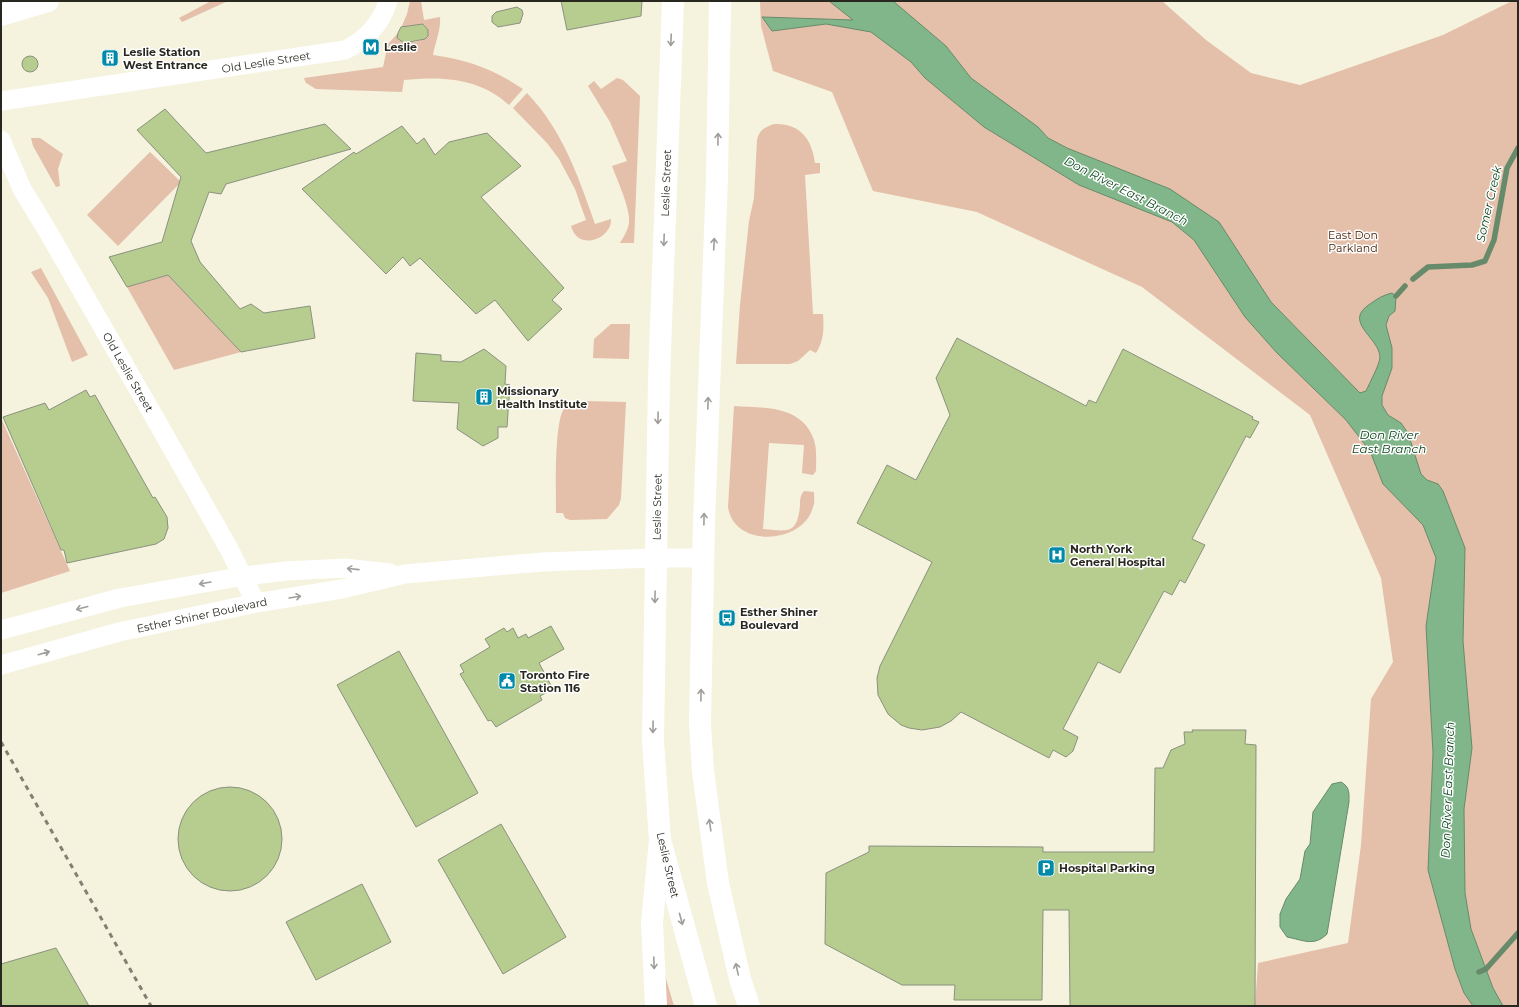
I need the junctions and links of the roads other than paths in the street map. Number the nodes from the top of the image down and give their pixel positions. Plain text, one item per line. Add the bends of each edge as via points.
1 (48, 1) edge
2 (388, 1) edge
3 (673, 1) edge
4 (720, 1) edge
5 (1, 15) edge
6 (1, 101) edge
7 (1, 140) edge
8 (656, 558) junction
9 (704, 558) junction
10 (406, 574) junction
11 (244, 576) junction
12 (256, 603) junction
13 (1, 630) edge
14 (1, 665) edge
15 (660, 840) junction
16 (656, 1006) edge
17 (706, 1006) edge
18 (749, 1006) edge

1 - 5 main road
2 - 6 street, Old Leslie Street via 381,19 371,32 358,44 345,50
3 -> 8 main road, Leslie Street via 659,379
9 -> 4 main road via 717,178
7 - 11 street, Old Leslie Street via 22,189
8 - 9 street, Esther Shiner Boulevard
8 - 10 street, Esther Shiner Boulevard via 542,562
8 -> 15 main road, Leslie Street via 653,741
18 -> 9 main road via 740,980 718,883 703,771 700,723
10 -> 11 street, Esther Shiner Boulevard via 345,568
12 -> 10 street, Esther Shiner Boulevard via 342,589
11 - 12 street, Old Leslie Street
11 -> 13 street, Esther Shiner Boulevard via 120,598
14 -> 12 street, Esther Shiner Boulevard via 119,632
15 -> 16 main road via 652,923
15 -> 17 main road, Leslie Street

